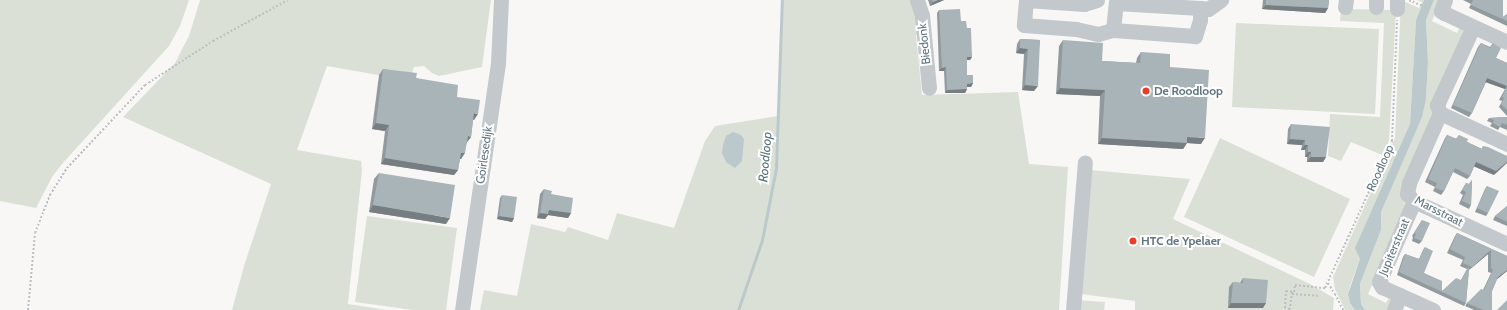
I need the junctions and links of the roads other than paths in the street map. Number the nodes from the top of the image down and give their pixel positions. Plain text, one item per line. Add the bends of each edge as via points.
1 (501, 0) edge
2 (916, 0) edge
3 (1097, 0) edge
4 (1221, 0) edge
5 (1111, 2) edge
6 (1441, 6) edge
7 (1200, 8) junction
8 (1473, 26) junction
9 (1113, 30) junction
10 (1507, 42) edge
11 (929, 88) dead end
12 (1440, 113) junction
13 (1507, 144) edge
14 (1084, 162) dead end
15 (1414, 200) junction
16 (1507, 244) edge
17 (1400, 296) junction
18 (462, 310) edge
19 (1073, 310) edge
20 (1394, 310) edge
21 (1432, 310) edge

1 - 18 street, Goirlesedijk via 498,63
2 - 11 street, Biedonk via 922,15
3 - 9 street via 1084,4 1026,0 1024,25 1076,29 1098,34
4 - 7 street via 1208,9
5 - 7 street
5 - 9 street
6 - 8 street via 1444,13
7 - 9 street via 1200,20 1195,36
8 - 10 street
8 - 12 street via 1437,105
12 - 13 street
12 - 15 street, Marsstraat via 1409,183 1407,194
14 - 19 street
15 - 16 street, Marsstraat
15 - 17 street, Jupiterstraat via 1379,282 1382,287
17 - 20 street
17 - 21 street, Jupiterstraat

